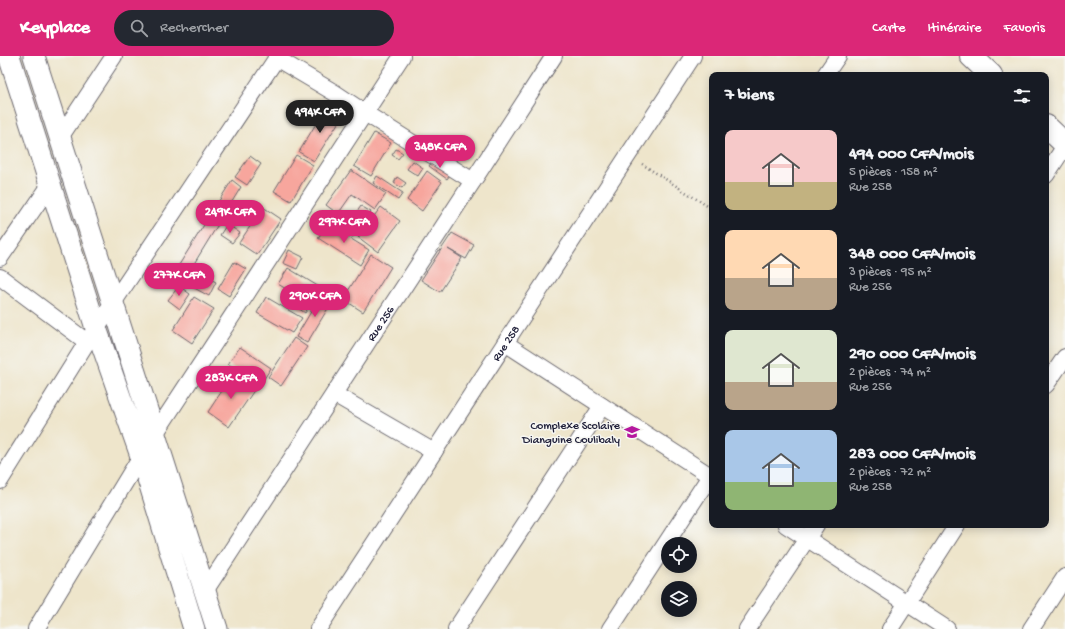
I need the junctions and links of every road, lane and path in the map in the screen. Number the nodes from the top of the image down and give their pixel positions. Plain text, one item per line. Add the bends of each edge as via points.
1 (9, 56) edge
2 (34, 56) edge
3 (114, 56) edge
4 (402, 56) edge
5 (554, 56) edge
6 (693, 56) edge
7 (838, 56) edge
8 (277, 57) edge
9 (828, 72) edge
10 (365, 113) junction
11 (1049, 129) edge
12 (61, 136) junction
13 (1065, 145) edge
14 (628, 155) junction
15 (1049, 170) edge
16 (473, 181) junction
17 (50, 185) junction
18 (709, 207) edge
19 (0, 258) edge
20 (0, 277) edge
21 (113, 303) junction
22 (91, 335) junction
23 (505, 343) junction
24 (1065, 357) edge
25 (1049, 378) edge
26 (334, 394) junction
27 (602, 406) junction
28 (155, 434) junction
29 (434, 452) junction
30 (141, 456) junction
31 (709, 475) edge
32 (709, 479) edge
33 (0, 481) edge
34 (791, 528) edge
35 (814, 528) edge
36 (955, 528) edge
37 (807, 538) junction
38 (1065, 577) edge
39 (205, 591) junction
40 (907, 603) junction
41 (188, 624) edge
42 (36, 629) edge
43 (217, 629) edge
44 (318, 629) edge
45 (456, 629) edge
46 (610, 629) edge
47 (747, 629) edge
48 (890, 629) edge
49 (947, 629) edge
50 (1031, 629) edge

1 - 17 street
2 - 12 street
3 - 12 street
4 - 10 street
5 - 16 street, Rue 256
6 - 14 street, Rue 258
7 - 9 street
8 - 10 street
8 - 21 street
10 - 16 street
10 - 28 street
11 - 13 main road
12 - 21 street
13 - 15 street
14 - 18 path
14 - 23 street, Rue 258
16 - 26 street, Rue 256
17 - 19 street
17 - 22 street
20 - 22 street
21 - 22 street
21 - 28 street
22 - 30 street
22 - 33 street
23 - 27 street
23 - 29 street, Rue 258
24 - 25 street
26 - 29 street
26 - 39 street, Rue 256
27 - 31 street
27 - 45 street
28 - 39 street
29 - 44 street, Rue 258
30 - 41 street
30 - 42 street
32 - 46 street
34 - 37 street
35 - 37 street
36 - 40 street
37 - 40 street
37 - 47 street
38 - 50 street
39 - 43 street
40 - 48 street
40 - 49 street

